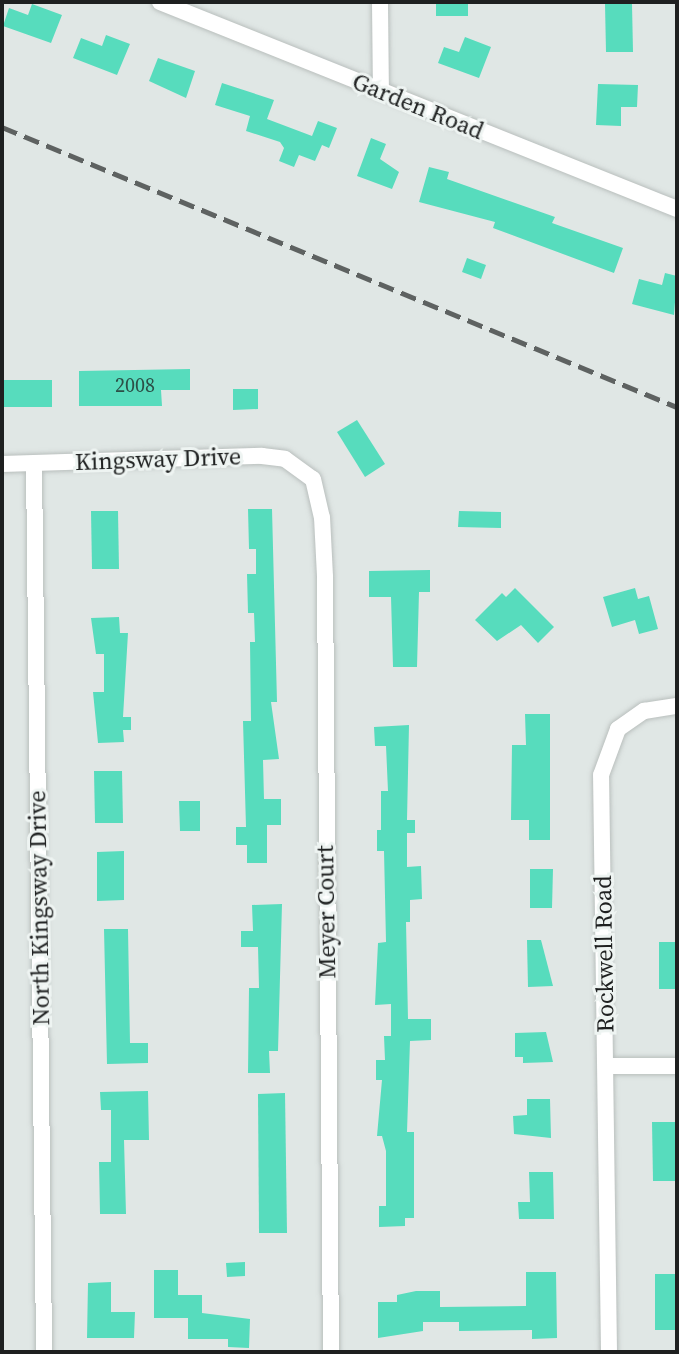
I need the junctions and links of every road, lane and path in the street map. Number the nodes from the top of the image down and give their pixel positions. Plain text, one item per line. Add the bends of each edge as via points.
1 (160, 2) edge
2 (380, 2) edge
3 (381, 91) junction
4 (677, 209) edge
5 (2, 464) edge
6 (34, 464) junction
7 (309, 474) joint
8 (677, 706) edge
9 (607, 1066) junction
10 (677, 1066) edge
11 (44, 1352) edge
12 (331, 1352) edge
13 (609, 1352) edge

1 - 3 street, Garden Road
2 - 3 street
3 - 4 street, Garden Road
5 - 6 street, Kingsway Drive
6 - 7 street, Kingsway Drive via 262,456 285,459
6 - 11 street, North Kingsway Drive
7 - 12 street, Meyer Court via 322,517 325,577
8 - 9 street, Rockwell Road via 644,711 618,729 601,775
9 - 10 street
9 - 13 street, Rockwell Road

